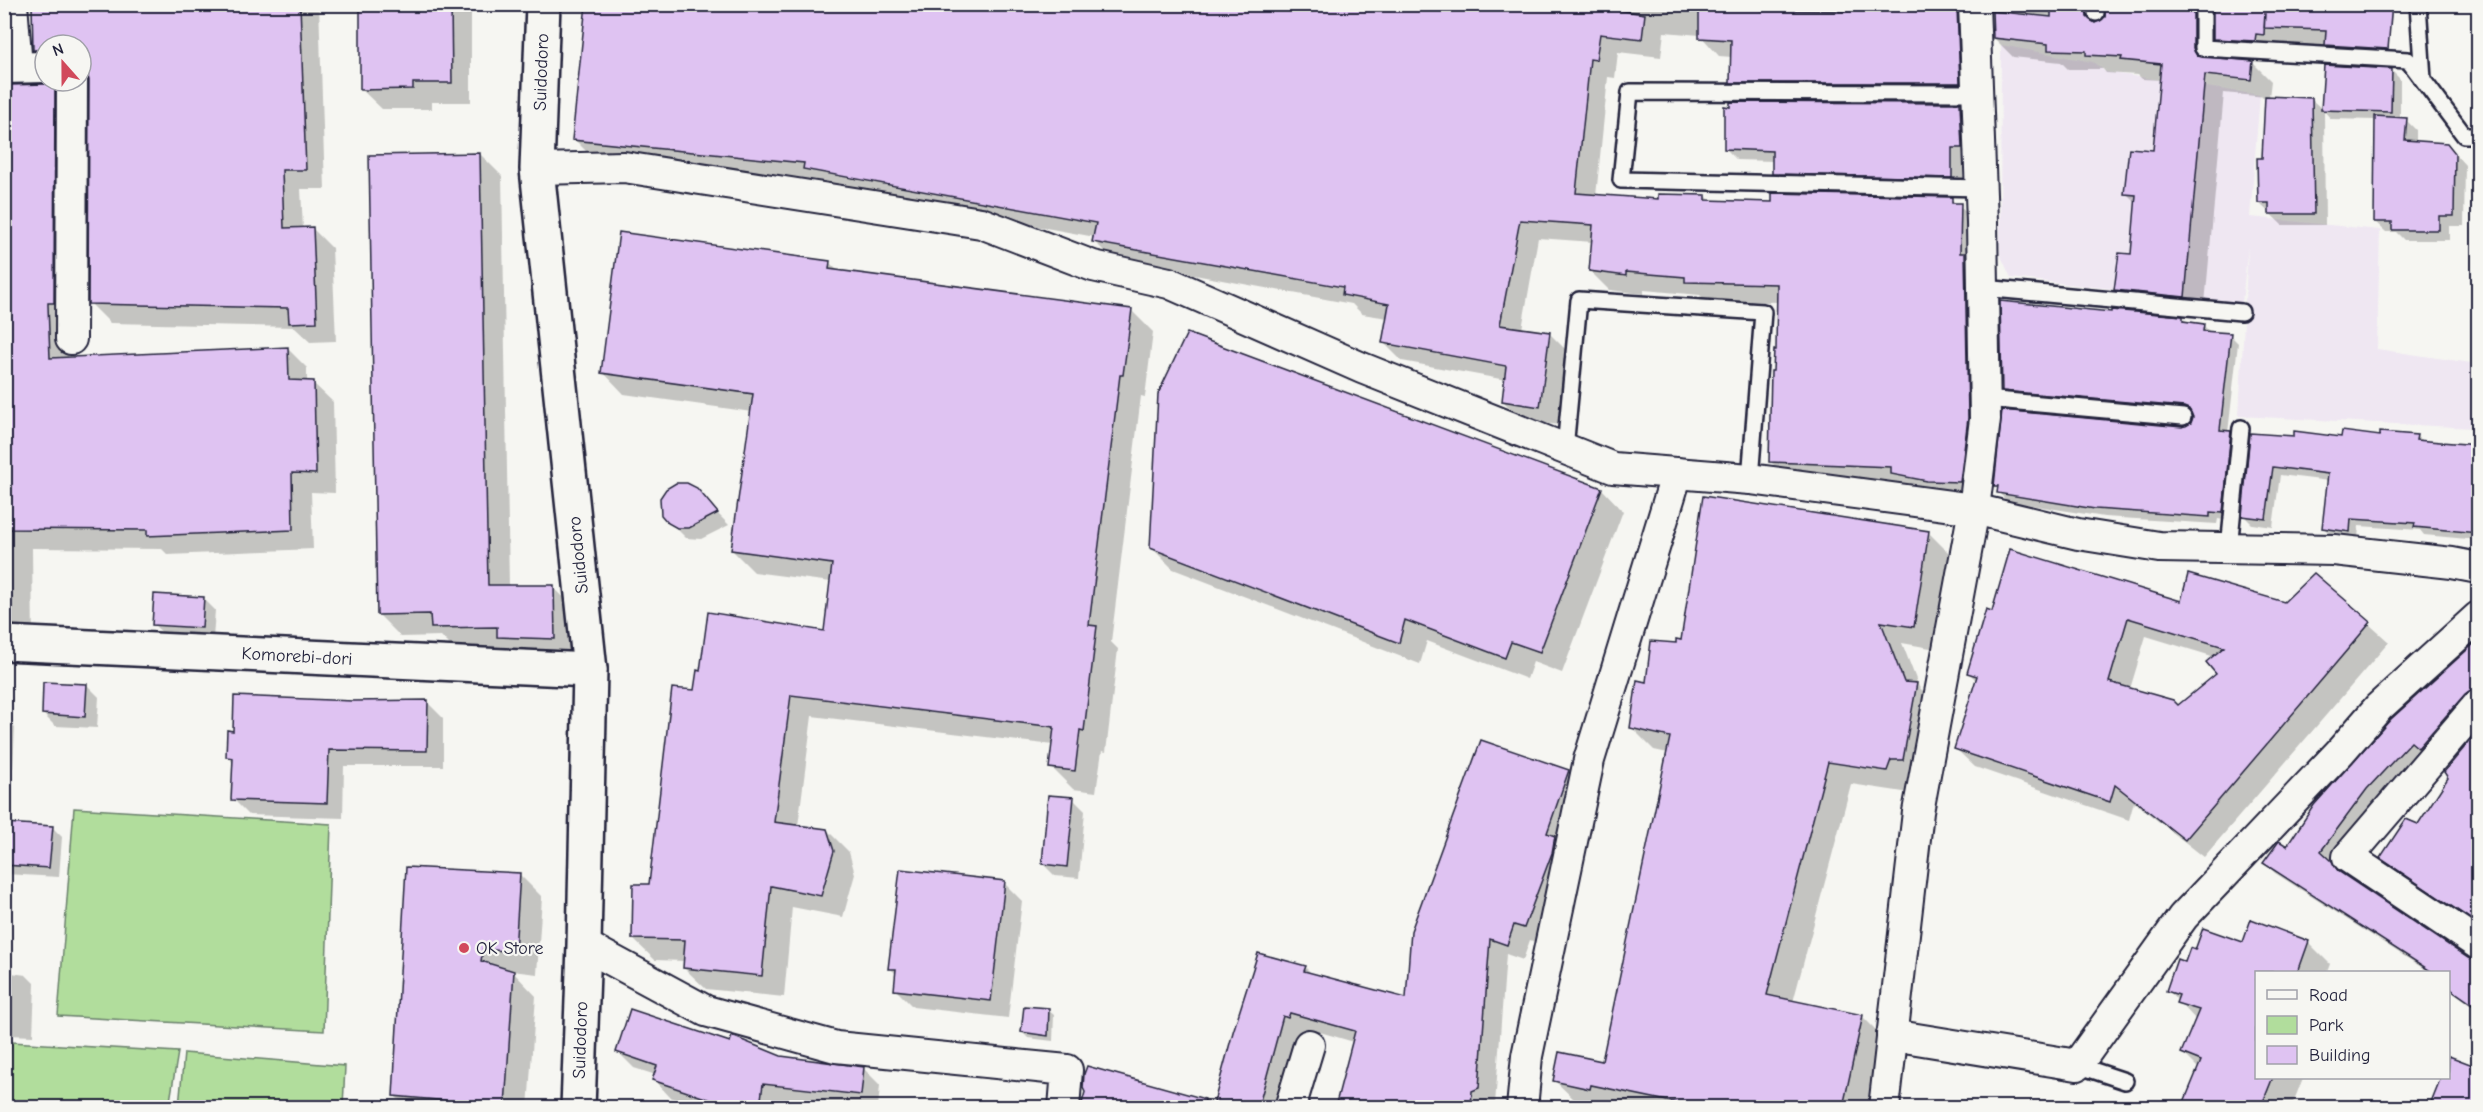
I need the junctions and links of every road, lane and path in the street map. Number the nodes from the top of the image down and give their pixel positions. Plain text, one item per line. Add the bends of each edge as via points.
1 (12, 4) edge
2 (543, 4) edge
3 (1974, 4) edge
4 (2203, 4) edge
5 (2418, 4) edge
6 (22, 68) edge
7 (2423, 80) junction
8 (72, 93) edge
9 (1977, 93) junction
10 (2478, 135) edge
11 (537, 169) junction
12 (1981, 188) junction
13 (1983, 288) junction
14 (2241, 312) dead end
15 (71, 339) dead end
16 (1985, 399) junction
17 (2183, 417) dead end
18 (2241, 428) dead end
19 (1565, 449) junction
20 (1677, 473) junction
21 (1750, 479) junction
22 (1974, 509) junction
23 (2229, 548) junction
24 (2478, 568) edge
25 (2478, 617) edge
26 (4, 643) edge
27 (590, 670) junction
28 (2478, 705) edge
29 (2478, 944) edge
30 (584, 945) junction
31 (1892, 1035) junction
32 (1309, 1045) dead end
33 (2077, 1065) junction
34 (2125, 1081) dead end
35 (578, 1107) edge
36 (1064, 1107) edge
37 (1290, 1107) edge
38 (1522, 1107) edge
39 (1884, 1107) edge

1 - 6 street
2 - 11 street, Suidodoro
3 - 9 street
4 - 7 lane via 2203,48 2408,60
5 - 7 lane
7 - 10 lane via 2464,135
8 - 15 street
9 - 12 street
9 - 12 lane via 1630,92 1621,180
11 - 19 street via 624,167 981,223 1093,266 1169,284 1362,368
11 - 27 street, Suidodoro
12 - 13 street
13 - 14 lane
13 - 16 street
16 - 17 lane
16 - 22 street
18 - 23 lane
19 - 20 street via 1614,468
19 - 21 lane via 1579,300 1763,312
20 - 21 street
20 - 38 street via 1588,760 1527,1056
21 - 22 street
22 - 23 street via 2078,534 2159,547
22 - 31 street via 1918,812
23 - 24 street via 2334,550
25 - 33 street via 2379,707 2183,917
26 - 27 street, Komorebi-dori
27 - 30 street, Suidodoro
28 - 29 street via 2348,857
30 - 35 street, Suidodoro
30 - 36 street via 706,1011 836,1047 1067,1070
31 - 33 street
31 - 39 street
32 - 37 street
33 - 34 lane

